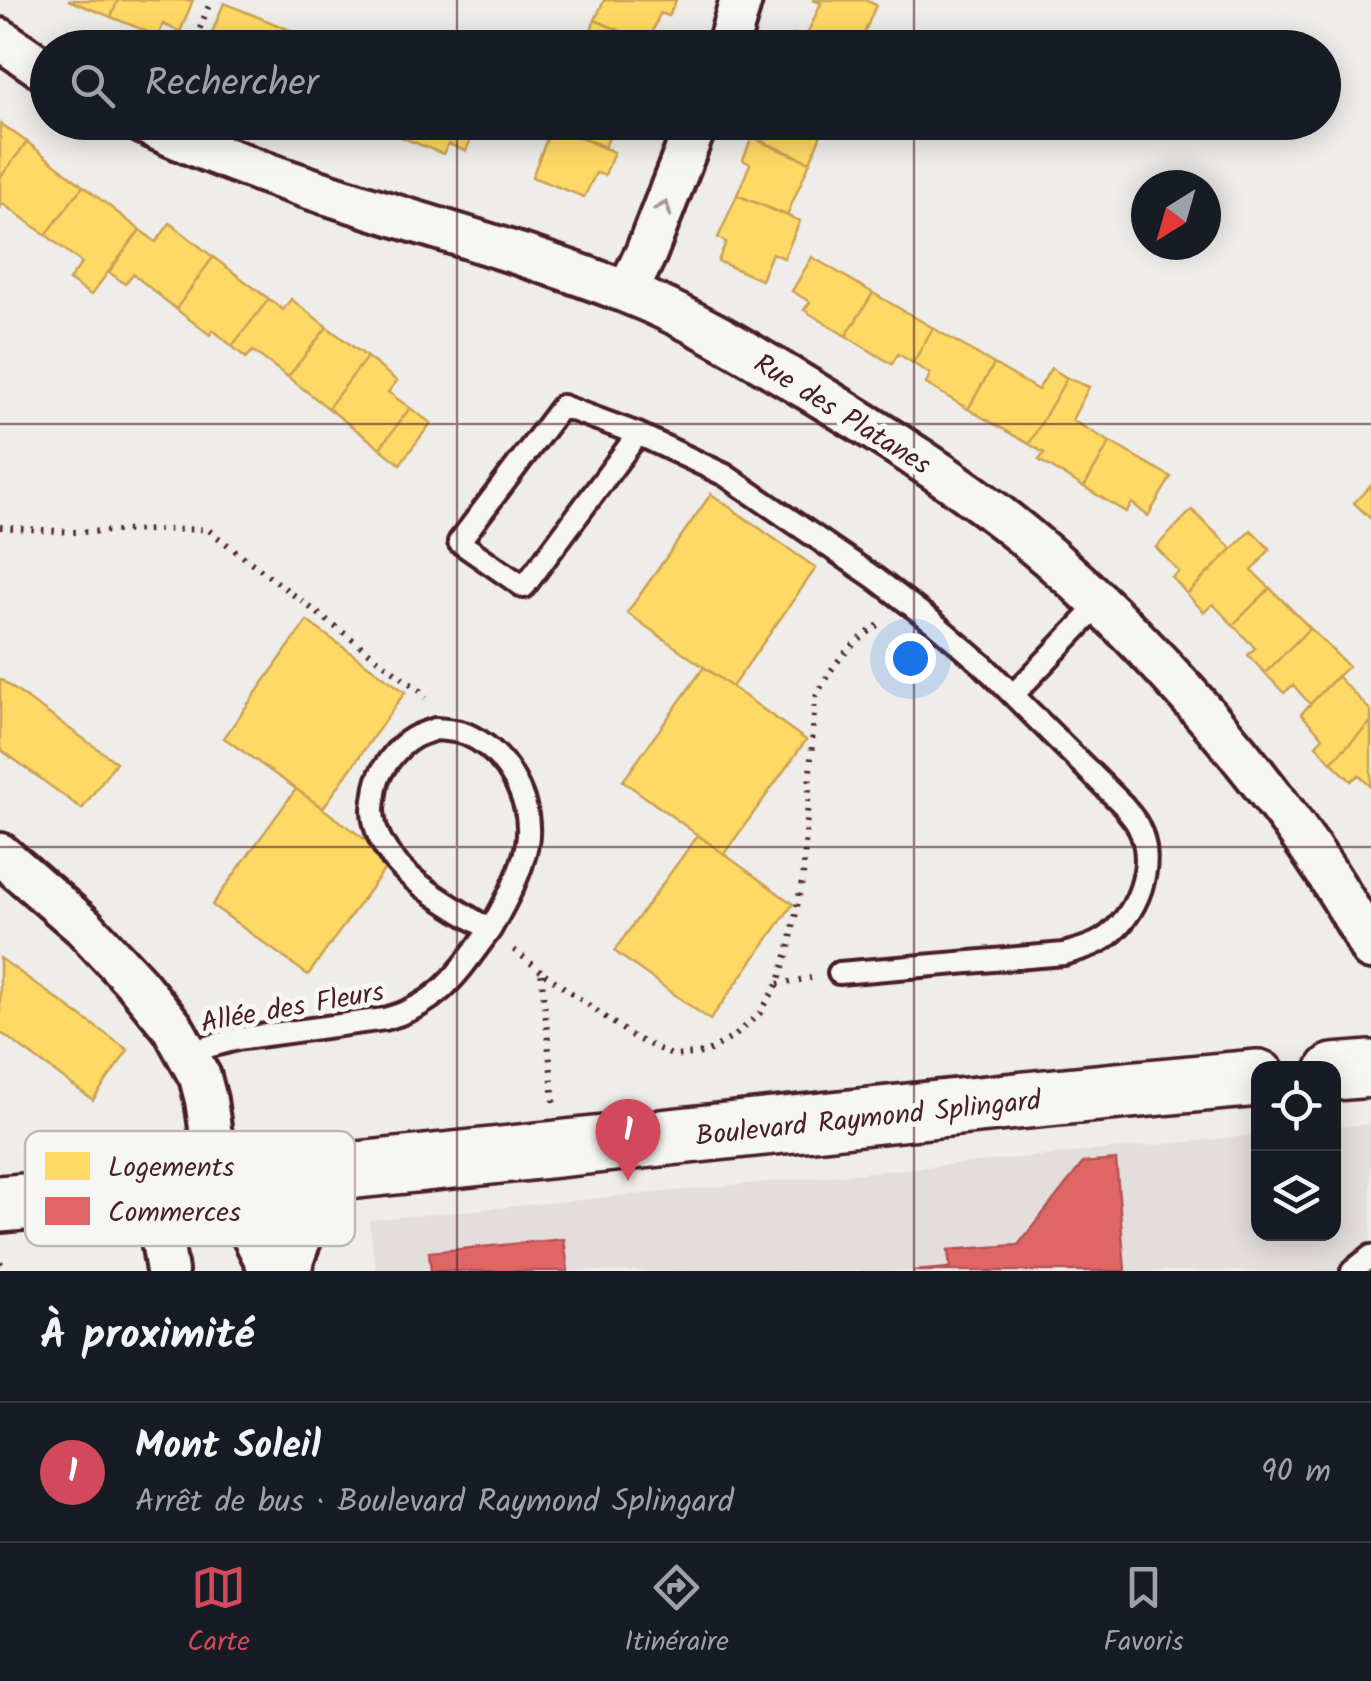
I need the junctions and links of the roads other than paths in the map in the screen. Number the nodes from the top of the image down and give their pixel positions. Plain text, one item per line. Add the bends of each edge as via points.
1 (741, 0) edge
2 (732, 30) edge
3 (0, 39) edge
4 (30, 60) edge
5 (187, 140) edge
6 (690, 140) edge
7 (627, 292) junction
8 (638, 434) junction
9 (1100, 604) junction
10 (1014, 694) junction
11 (0, 854) edge
12 (490, 930) junction
13 (1371, 949) edge
14 (840, 973) dead end
15 (188, 1052) junction
16 (1371, 1068) edge
17 (1341, 1071) edge
18 (1251, 1079) edge
19 (210, 1131) edge
20 (355, 1170) edge
21 (25, 1202) edge
22 (0, 1204) edge
23 (162, 1246) edge
24 (260, 1246) edge
25 (298, 1246) edge
26 (1371, 1256) edge
27 (166, 1271) edge
28 (270, 1271) edge
29 (290, 1271) edge
30 (1352, 1271) edge

1 - 2 street
3 - 4 street
5 - 7 street, Rue des Platanes
7 -> 6 street
7 - 9 street, Rue des Platanes via 884,435 992,511
8 - 8 lane via 562,406 459,542 524,588
8 - 10 lane via 725,475 906,601
9 - 10 lane
9 - 13 street, Rue des Platanes via 1277,801
10 - 14 lane via 1138,826 1145,868 1132,909 1104,939 1064,954
11 - 15 street via 102,944
12 - 12 lane, Allée des Fleurs via 416,882 380,838 373,811 377,780 412,738 435,729 468,735 490,750 522,795 528,838 523,860
12 - 15 lane, Allée des Fleurs via 437,995 406,1014
15 - 19 street
16 - 17 main road
18 - 20 main road, Boulevard Raymond Splingard
21 - 22 main road, Boulevard Raymond Splingard
23 - 27 street
24 - 28 street
25 - 29 street
26 - 30 lane

